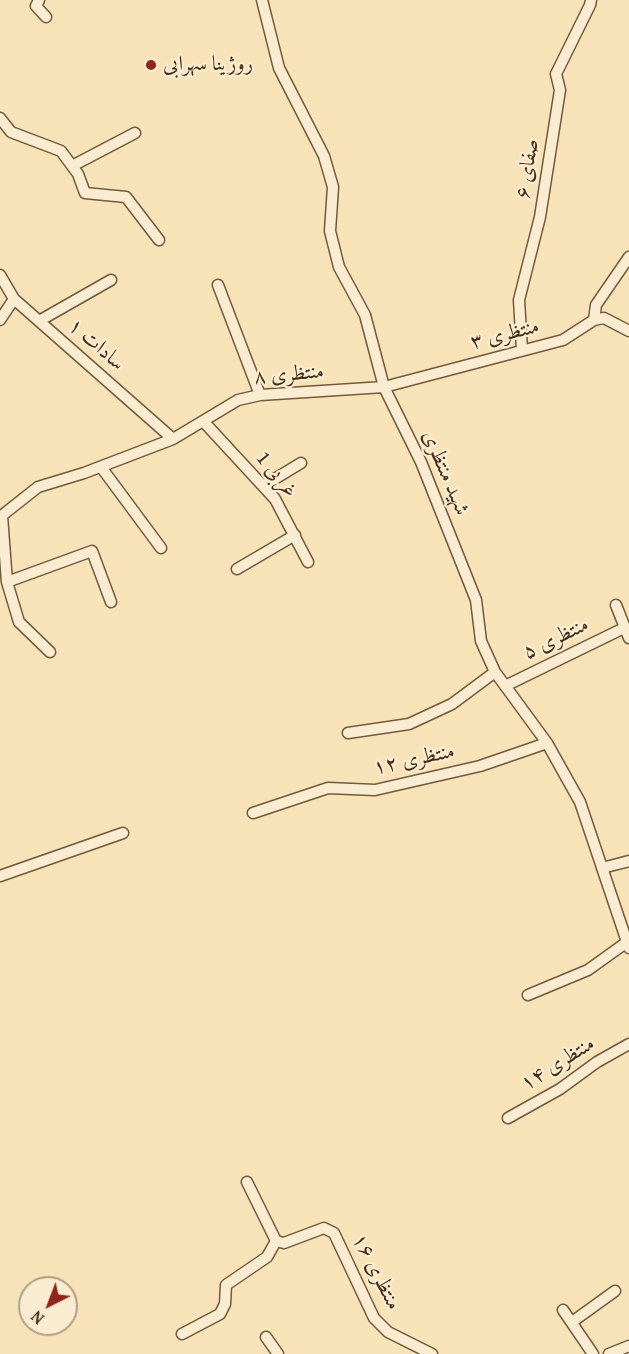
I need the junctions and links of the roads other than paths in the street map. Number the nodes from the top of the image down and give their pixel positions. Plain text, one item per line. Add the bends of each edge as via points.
1 (39, 0) edge
2 (262, 0) edge
3 (591, 0) edge
4 (46, 17) dead end
5 (0, 118) edge
6 (135, 133) dead end
7 (72, 166) junction
8 (159, 240) dead end
9 (629, 257) edge
10 (0, 275) edge
11 (111, 280) dead end
12 (218, 285) dead end
13 (14, 299) junction
14 (0, 320) edge
15 (594, 320) junction
16 (39, 321) junction
17 (629, 331) edge
18 (522, 350) junction
19 (384, 387) junction
20 (260, 395) junction
21 (203, 421) junction
22 (173, 440) junction
23 (301, 463) dead end
24 (101, 467) junction
25 (263, 486) junction
26 (1, 517) edge
27 (294, 535) junction
28 (161, 548) dead end
29 (308, 562) dead end
30 (237, 569) dead end
31 (7, 582) junction
32 (111, 602) dead end
33 (616, 605) dead end
34 (627, 633) edge
35 (50, 652) dead end
36 (495, 672) junction
37 (505, 686) junction
38 (348, 733) dead end
39 (547, 743) junction
40 (253, 813) dead end
41 (123, 833) dead end
42 (629, 861) edge
43 (602, 868) junction
44 (0, 876) edge
45 (624, 917) edge
46 (628, 945) edge
47 (528, 995) dead end
48 (629, 1044) edge
49 (508, 1118) dead end
50 (247, 1182) dead end
51 (276, 1241) junction
52 (615, 1291) dead end
53 (563, 1310) dead end
54 (572, 1322) junction
55 (182, 1335) dead end
56 (266, 1337) dead end
57 (629, 1346) edge
58 (419, 1351) edge
59 (278, 1354) edge
60 (432, 1354) edge
61 (593, 1354) edge
62 (609, 1354) edge

1 - 4 street via 36,6
2 - 19 street, شهید منتظری via 279,68 324,156 333,187 330,231 339,267 365,315
3 - 18 street, صفای ۶ via 556,74 560,90 542,205 519,300
5 - 7 street via 12,132 61,151
6 - 7 street
7 - 8 street via 85,193 126,197
9 - 15 street via 596,306
10 - 13 street, سادات ۱
11 - 16 street
12 - 20 street
13 - 14 street
13 - 16 street, سادات ۱
15 - 17 street via 604,318
15 - 18 street, منتظری ۳ via 563,340
16 - 22 street, سادات ۱
18 - 19 street, منتظری ۳
19 - 20 street, منتظری ۸
19 - 36 street, شهید منتظری via 421,462 476,600 481,641
20 - 21 street, منتظری ۸ via 238,400
21 - 22 street, منتظری ۸
21 - 25 street, غربی 1
22 - 24 street, منتظری ۸
23 - 25 street
24 - 26 street, منتظری ۸ via 38,487
24 - 28 street
25 - 27 street, غربی 1
26 - 31 street
27 - 29 street, غربی 1
27 - 30 street
31 - 32 street via 92,551
31 - 35 street via 19,622
33 - 34 street
34 - 37 street, منتظری ۵
36 - 37 street, شهید منتظری
36 - 38 street via 452,704 409,724
37 - 39 street, شهید منتظری
39 - 40 street, منتظری ۱۲ via 480,766 375,790 328,788
39 - 43 street, شهید منتظری via 580,802
41 - 44 street
42 - 43 street
43 - 45 street, شهید منتظری
45 - 46 street, شهید منتظری
46 - 47 street via 588,970
48 - 49 street, منتظری ۱۴
50 - 51 street
51 - 55 street via 267,1257 226,1285 220,1314
51 - 58 street, منتظری ۱۶ via 284,1243 324,1228 334,1233 374,1318 388,1332
52 - 54 street
53 - 54 street
54 - 61 street
56 - 59 street
57 - 62 street
58 - 60 street, منتظری ۱۶

